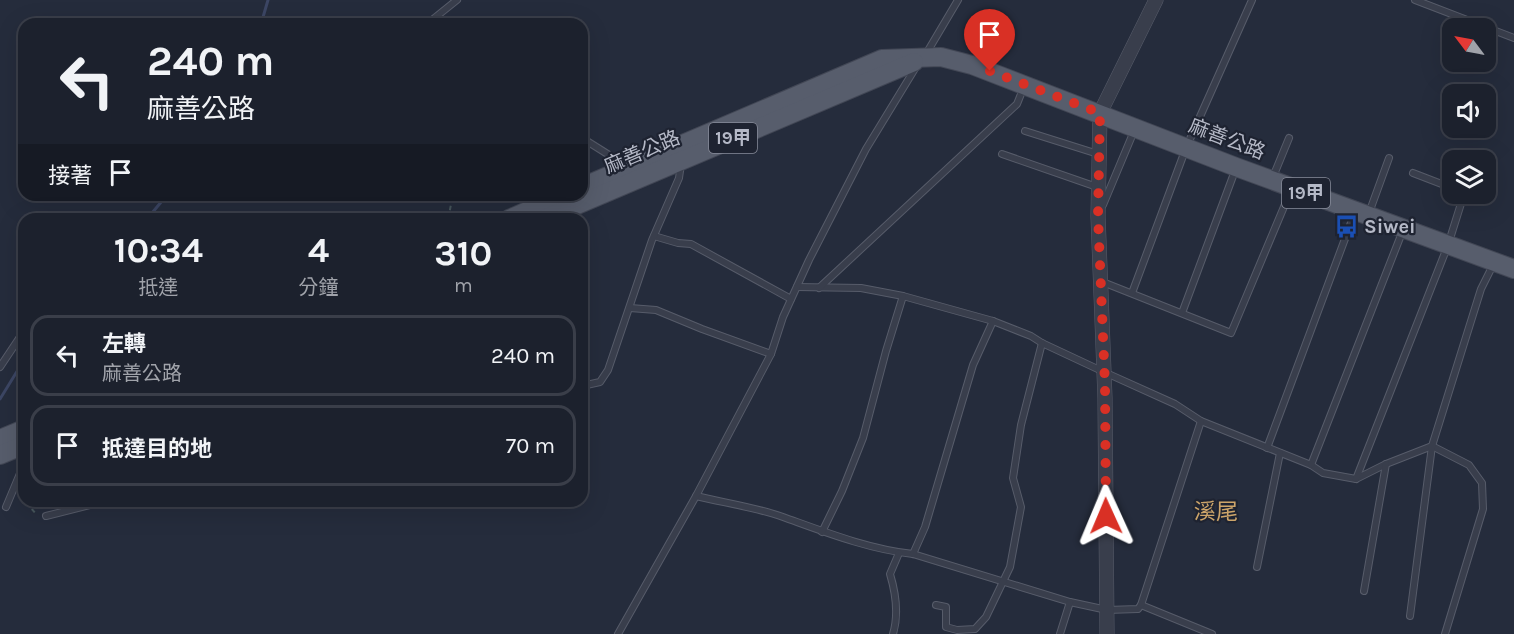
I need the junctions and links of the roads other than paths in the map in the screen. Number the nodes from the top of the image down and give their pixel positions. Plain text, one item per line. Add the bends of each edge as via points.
1 (456, 0) edge
2 (958, 0) edge
3 (1156, 0) edge
4 (1252, 0) edge
5 (1415, 0) edge
6 (434, 18) edge
7 (1514, 38) edge
8 (923, 58) junction
9 (1025, 85) junction
10 (1100, 113) junction
11 (1135, 128) junction
12 (1025, 131) dead end
13 (1289, 138) dead end
14 (588, 142) edge
15 (1186, 148) junction
16 (679, 152) junction
17 (1002, 154) dead end
18 (1099, 155) junction
19 (1389, 158) dead end
20 (628, 167) junction
21 (1236, 167) junction
22 (1413, 173) dead end
23 (1272, 180) junction
24 (588, 184) edge
25 (1442, 184) edge
26 (1098, 187) junction
27 (1292, 188) junction
28 (588, 197) edge
29 (550, 201) edge
30 (580, 201) edge
31 (1461, 204) edge
32 (523, 213) edge
33 (556, 213) edge
34 (1362, 214) junction
35 (1098, 216) junction
36 (1403, 229) junction
37 (654, 236) junction
38 (1448, 245) junction
39 (1495, 262) junction
40 (1514, 269) edge
41 (1099, 281) junction
42 (797, 287) junction
43 (818, 288) junction
44 (1132, 293) junction
45 (903, 296) junction
46 (791, 299) junction
47 (630, 308) junction
48 (1182, 313) junction
49 (993, 321) junction
50 (18, 340) edge
51 (1042, 343) junction
52 (771, 354) junction
53 (0, 367) edge
54 (1104, 372) junction
55 (588, 385) edge
56 (1201, 421) junction
57 (18, 432) edge
58 (0, 439) edge
59 (1432, 446) junction
60 (18, 448) edge
61 (1267, 448) junction
62 (1280, 453) junction
63 (0, 455) edge
64 (1386, 464) junction
65 (1311, 465) junction
66 (18, 478) edge
67 (1356, 479) junction
68 (696, 496) junction
69 (6, 507) dead end
70 (82, 507) edge
71 (46, 516) road end
72 (822, 532) junction
73 (899, 553) junction
74 (913, 554) junction
75 (1257, 567) dead end
76 (1004, 581) junction
77 (1364, 591) dead end
78 (1070, 602) junction
79 (936, 605) dead end
80 (1141, 605) junction
81 (1107, 610) junction
82 (1410, 616) dead end
83 (618, 634) edge
84 (893, 634) edge
85 (1060, 634) edge
86 (1107, 634) edge
87 (1212, 634) edge
88 (1445, 634) edge

1 - 6 lane
2 - 8 lane
3 - 10 street
4 - 15 lane
5 - 7 lane
8 - 9 main road, 麻善公路 / 19甲 via 961,61
8 - 16 main road, 麻善公路 / 19甲 via 882,59
8 - 42 lane via 866,149
9 - 10 main road, 麻善公路 / 19甲
9 - 43 lane via 1017,104
10 - 11 main road, 麻善公路 / 19甲
10 - 18 street
11 - 15 main road, 麻善公路 / 19甲
11 - 35 lane
12 - 18 lane
13 - 23 lane
14 - 20 lane
15 - 21 main road, 麻善公路 / 19甲
15 - 44 lane
16 - 20 main road, 麻善公路 / 19甲
16 - 28 main road, 麻善公路 / 19甲
16 - 37 lane via 679,178
17 - 26 lane
18 - 26 street
19 - 34 lane
20 - 24 main road, 麻善公路 / 19甲
21 - 23 main road, 麻善公路 / 19甲
21 - 48 lane
22 - 25 lane
23 - 27 main road, 麻善公路 / 19甲
26 - 35 street
27 - 34 main road, 麻善公路 / 19甲
27 - 48 lane via 1231,333
29 - 32 main road
30 - 33 main road, 麻善公路 / 19甲
31 - 38 lane
34 - 36 main road, 麻善公路 / 19甲
34 - 61 lane
35 - 41 street
36 - 38 main road, 麻善公路 / 19甲
36 - 65 lane
37 - 46 lane via 691,244
37 - 47 lane
38 - 39 main road, 麻善公路 / 19甲
38 - 67 lane
39 - 40 main road, 麻善公路 / 19甲
39 - 59 lane via 1481,289
41 - 44 lane
41 - 54 street
42 - 43 lane
42 - 46 lane
43 - 45 lane via 861,288
44 - 48 lane
45 - 49 lane
45 - 72 lane via 863,438
46 - 52 lane
47 - 52 lane via 656,309
47 - 55 lane via 608,370 600,382
49 - 51 lane
49 - 74 lane via 973,365 925,527
50 - 53 lane
51 - 54 lane
51 - 76 lane via 1021,425 1013,478 1021,507
52 - 68 lane
54 - 56 lane via 1175,404
54 - 81 street
56 - 61 lane
56 - 80 lane
57 - 58 main road
59 - 64 lane
59 - 82 lane
59 - 88 lane via 1469,465 1482,483 1483,509
60 - 63 main road
61 - 62 lane
62 - 65 lane
62 - 75 lane
64 - 67 lane
64 - 77 lane
65 - 67 lane via 1323,473
66 - 69 lane
68 - 72 lane via 781,516
68 - 83 lane
70 - 71 lane
72 - 73 lane
73 - 74 lane
73 - 84 lane via 890,574 898,617
74 - 76 lane
76 - 78 lane
76 - 79 lane via 975,629 946,627 946,608
78 - 81 lane
78 - 85 lane
80 - 81 lane via 1138,609
80 - 87 lane
81 - 86 street

